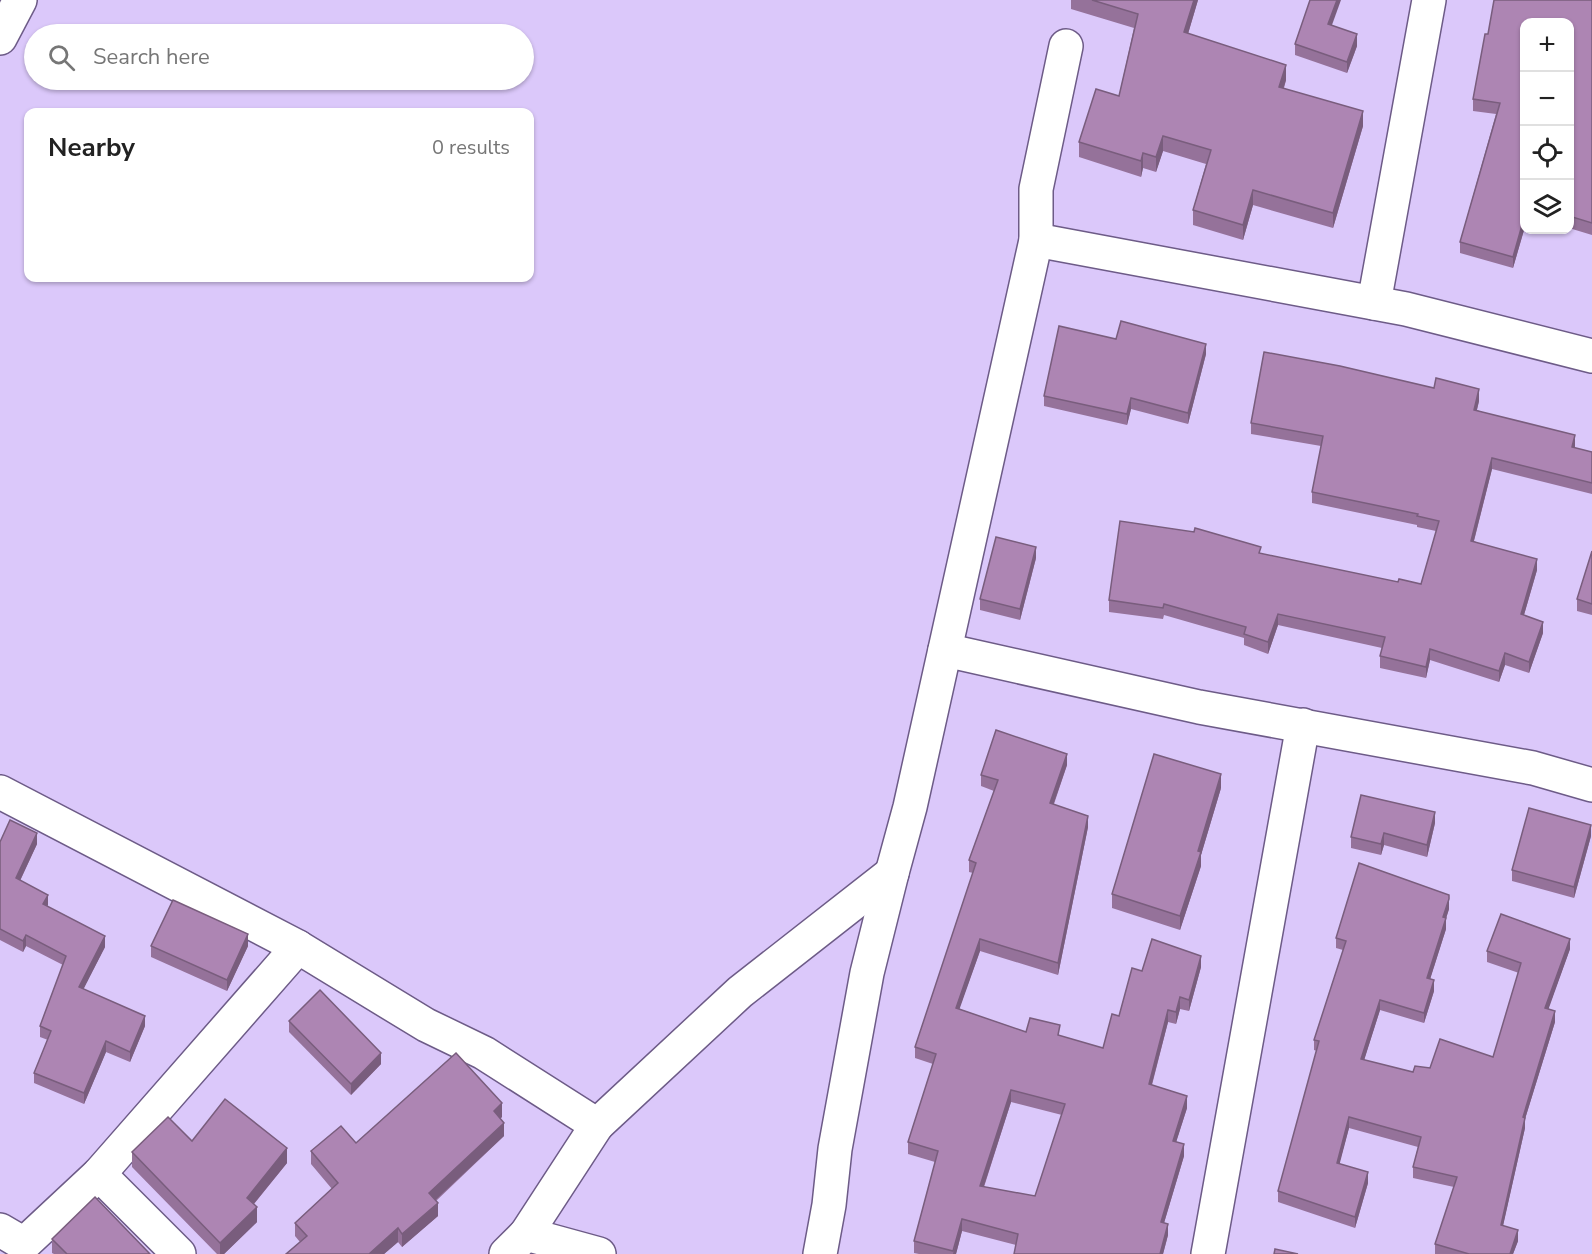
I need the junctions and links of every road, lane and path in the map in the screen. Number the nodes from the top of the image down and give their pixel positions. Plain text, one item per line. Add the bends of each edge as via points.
1 (20, 0) edge
2 (1429, 0) edge
3 (0, 38) edge
4 (1065, 46) dead end
5 (1036, 240) junction
6 (1374, 303) junction
7 (1592, 356) edge
8 (945, 650) junction
9 (1303, 725) junction
10 (1592, 785) edge
11 (0, 792) edge
12 (891, 873) junction
13 (298, 947) junction
14 (597, 1125) junction
15 (99, 1174) junction
16 (13, 1243) edge
17 (516, 1244) edge
18 (179, 1254) edge
19 (599, 1254) edge
20 (820, 1254) edge
21 (1208, 1254) edge

1 - 3 street
2 - 6 street
4 - 5 street via 1036,189
5 - 6 street
5 - 8 street
6 - 7 street
8 - 9 street via 1199,707
8 - 12 street
9 - 10 street via 1533,768
9 - 21 street
11 - 13 street
12 - 14 street via 740,992
12 - 20 street via 867,973
13 - 14 street via 426,1025 483,1053
13 - 15 street
14 - 17 street
15 - 16 street
15 - 18 street
17 - 19 street

